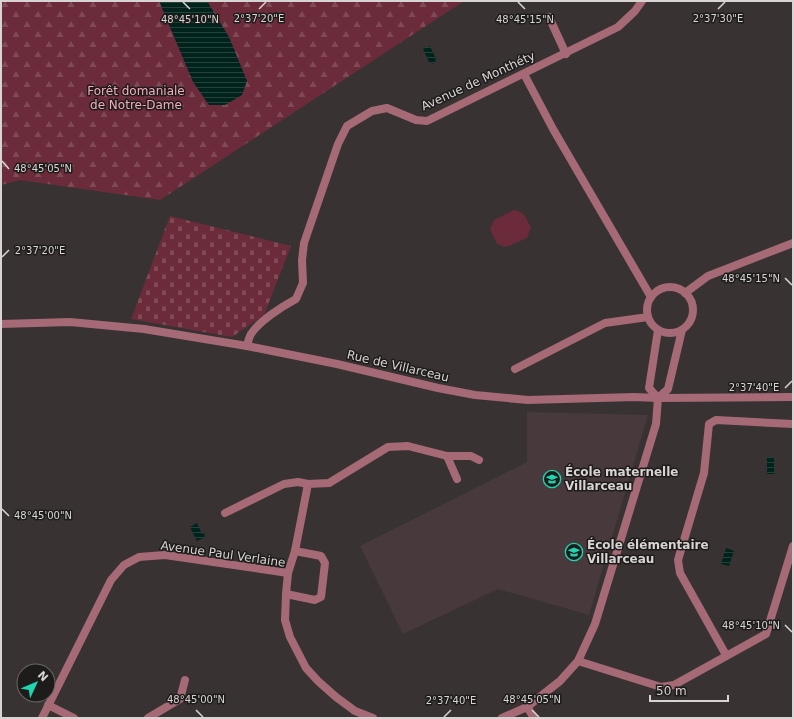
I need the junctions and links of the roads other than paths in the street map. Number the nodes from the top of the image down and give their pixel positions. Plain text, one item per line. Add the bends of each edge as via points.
1 (642, 1) edge
2 (549, 17) dead end
3 (566, 54) junction
4 (524, 74) junction
5 (792, 245) edge
6 (685, 293) junction
7 (651, 297) junction
8 (648, 317) junction
9 (1, 324) edge
10 (658, 330) junction
11 (682, 330) junction
12 (247, 346) junction
13 (515, 369) dead end
14 (793, 397) edge
15 (658, 398) junction
16 (793, 424) edge
17 (447, 456) junction
18 (480, 460) dead end
19 (457, 479) dead end
20 (308, 484) junction
21 (225, 513) dead end
22 (793, 546) edge
23 (295, 551) junction
24 (288, 573) junction
25 (286, 594) junction
26 (726, 655) junction
27 (578, 661) junction
28 (185, 680) dead end
29 (48, 706) junction
30 (527, 707) junction
31 (353, 715) edge
32 (42, 718) edge
33 (74, 718) edge
34 (148, 718) edge
35 (373, 718) edge
36 (502, 718) edge
37 (534, 718) edge

1 - 3 street, Avenue de Monthéty via 618,27
2 - 3 street
3 - 4 street, Avenue de Monthéty
4 - 7 street via 553,129
4 - 12 street, Avenue de Monthéty via 427,121 416,120 387,108 372,111 347,126 338,144 304,243 303,283 296,299 282,306 261,324 251,334
5 - 6 street via 708,276
6 - 7 street via 680,289 666,287 659,289
6 - 11 street via 690,298 693,312
7 - 8 street via 647,304
8 - 10 street
8 - 13 street via 605,323
9 - 12 street, Rue de Villarceau via 104,324
10 - 11 street via 670,333
10 - 15 street via 649,388
11 - 15 street via 668,389
12 - 15 street, Rue de Villarceau via 475,395 528,400
14 - 15 street, Rue de Villarceau
15 - 27 street via 656,424 595,624
16 - 26 street via 716,420 709,424 704,473 678,560 680,573
17 - 18 street via 471,456
17 - 19 street
17 - 20 street via 408,446 388,447 329,483
20 - 21 street via 284,484
20 - 23 street
22 - 26 street via 766,634
23 - 24 street
23 - 25 street via 321,556 325,563 321,597 314,600
24 - 25 street, Avenue Paul Verlaine
24 - 29 street, Avenue Paul Verlaine via 165,555 139,557 124,565 111,580
25 - 31 street, Avenue Paul Verlaine via 286,620 290,637 306,668
26 - 27 street via 674,685 660,687
27 - 30 street via 560,681
28 - 34 street via 180,699
29 - 32 street, Avenue Paul Verlaine
29 - 33 street
30 - 36 street
30 - 37 street
31 - 35 street, Avenue Paul Verlaine

